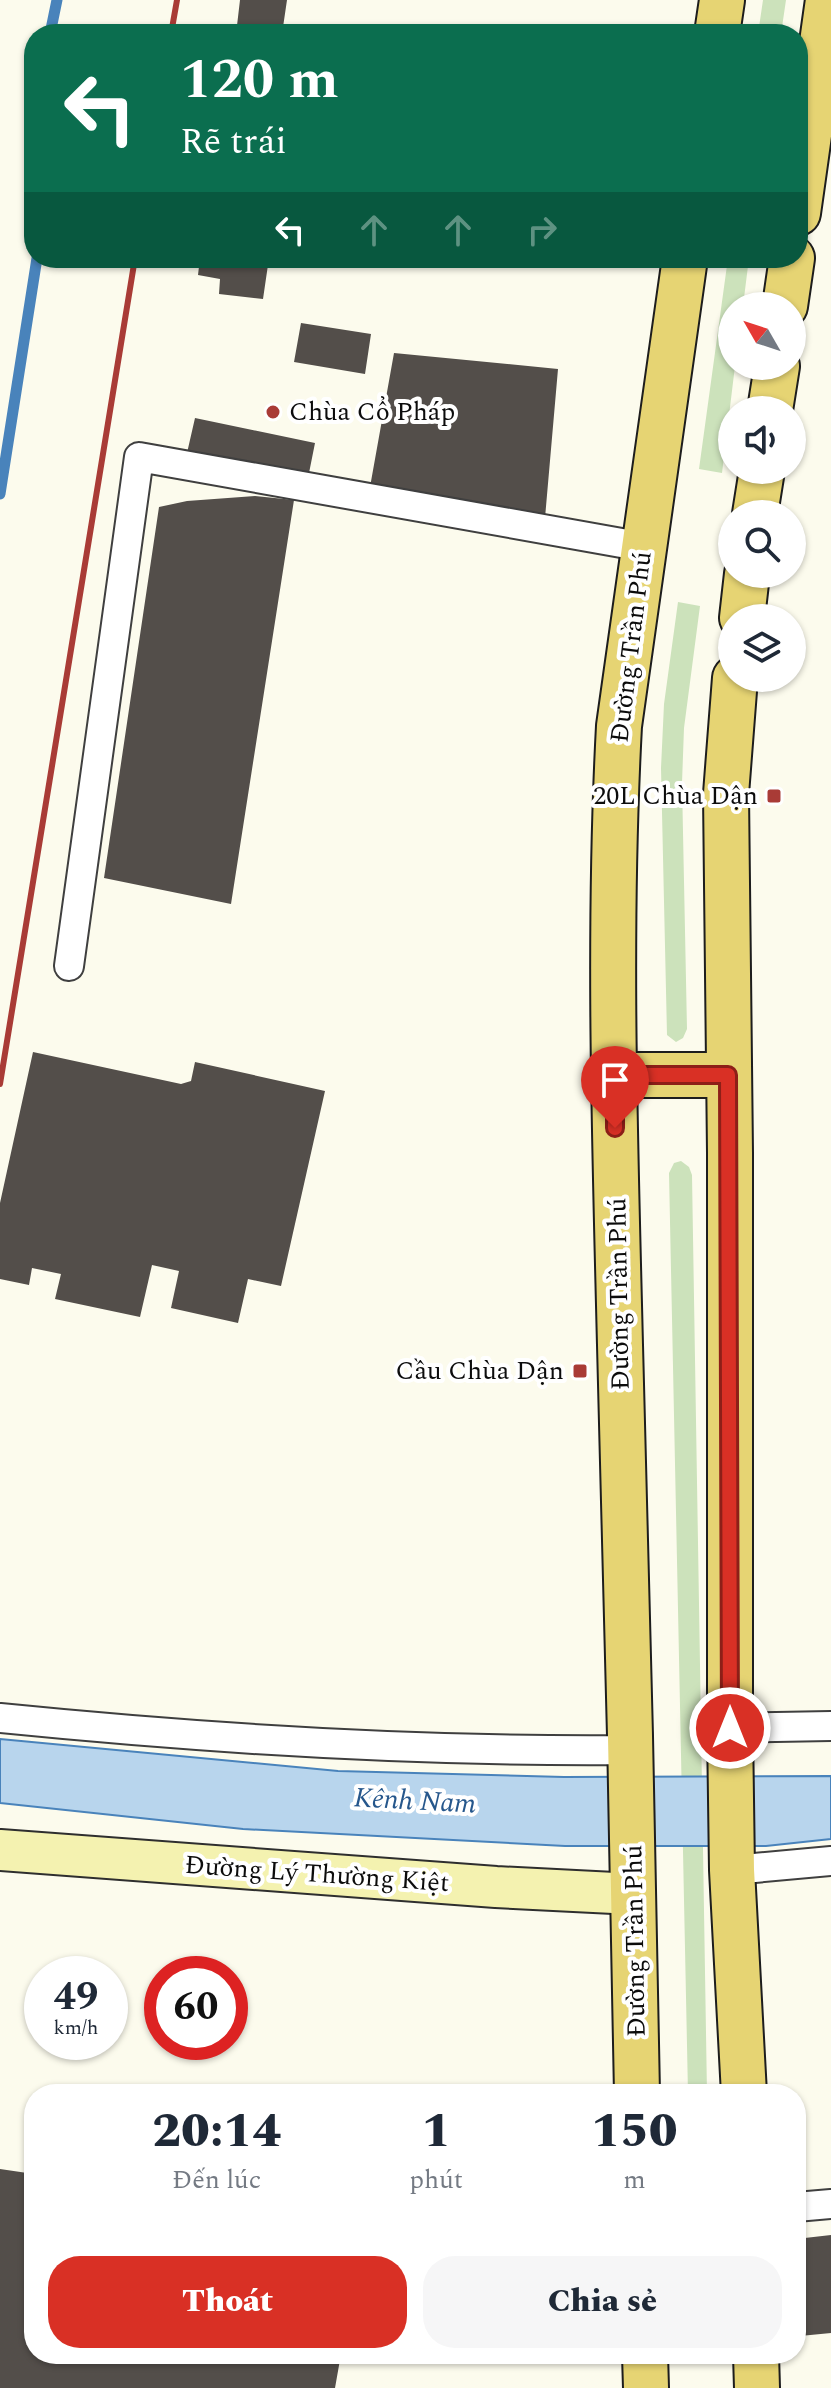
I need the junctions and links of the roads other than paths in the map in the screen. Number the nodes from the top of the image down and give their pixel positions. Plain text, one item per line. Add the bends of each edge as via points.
1 (722, 0) edge
2 (828, 0) edge
3 (718, 24) edge
4 (808, 142) edge
5 (684, 268) edge
6 (791, 268) edge
7 (787, 292) edge
8 (644, 547) junction
9 (734, 692) edge
10 (69, 966) dead end
11 (615, 1075) junction
12 (728, 1075) junction
13 (0, 1718) edge
14 (831, 1726) edge
15 (730, 1740) junction
16 (632, 1755) junction
17 (0, 1850) edge
18 (732, 1860) junction
19 (831, 1861) edge
20 (634, 1875) junction
21 (637, 2084) edge
22 (743, 2084) edge
23 (831, 2204) edge
24 (806, 2206) edge
25 (645, 2364) edge
26 (756, 2364) edge
27 (646, 2388) edge
28 (757, 2388) edge

1 - 3 main road
2 - 4 main road
5 - 8 main road, Đường Trần Phú
6 - 7 main road
8 - 10 street via 139,457
8 - 11 main road, Đường Trần Phú via 617,758
9 - 12 main road via 726,794
11 - 12 main road
11 - 16 main road, Đường Trần Phú
12 - 15 main road
13 - 16 street via 181,1737
14 - 15 street
15 - 18 main road
16 - 20 main road, Đường Trần Phú
17 - 20 main road, Đường Lý Thường Kiệt via 496,1887
18 - 19 street
18 - 22 main road
20 - 21 main road, Đường Trần Phú
23 - 24 street
25 - 27 main road
26 - 28 main road

